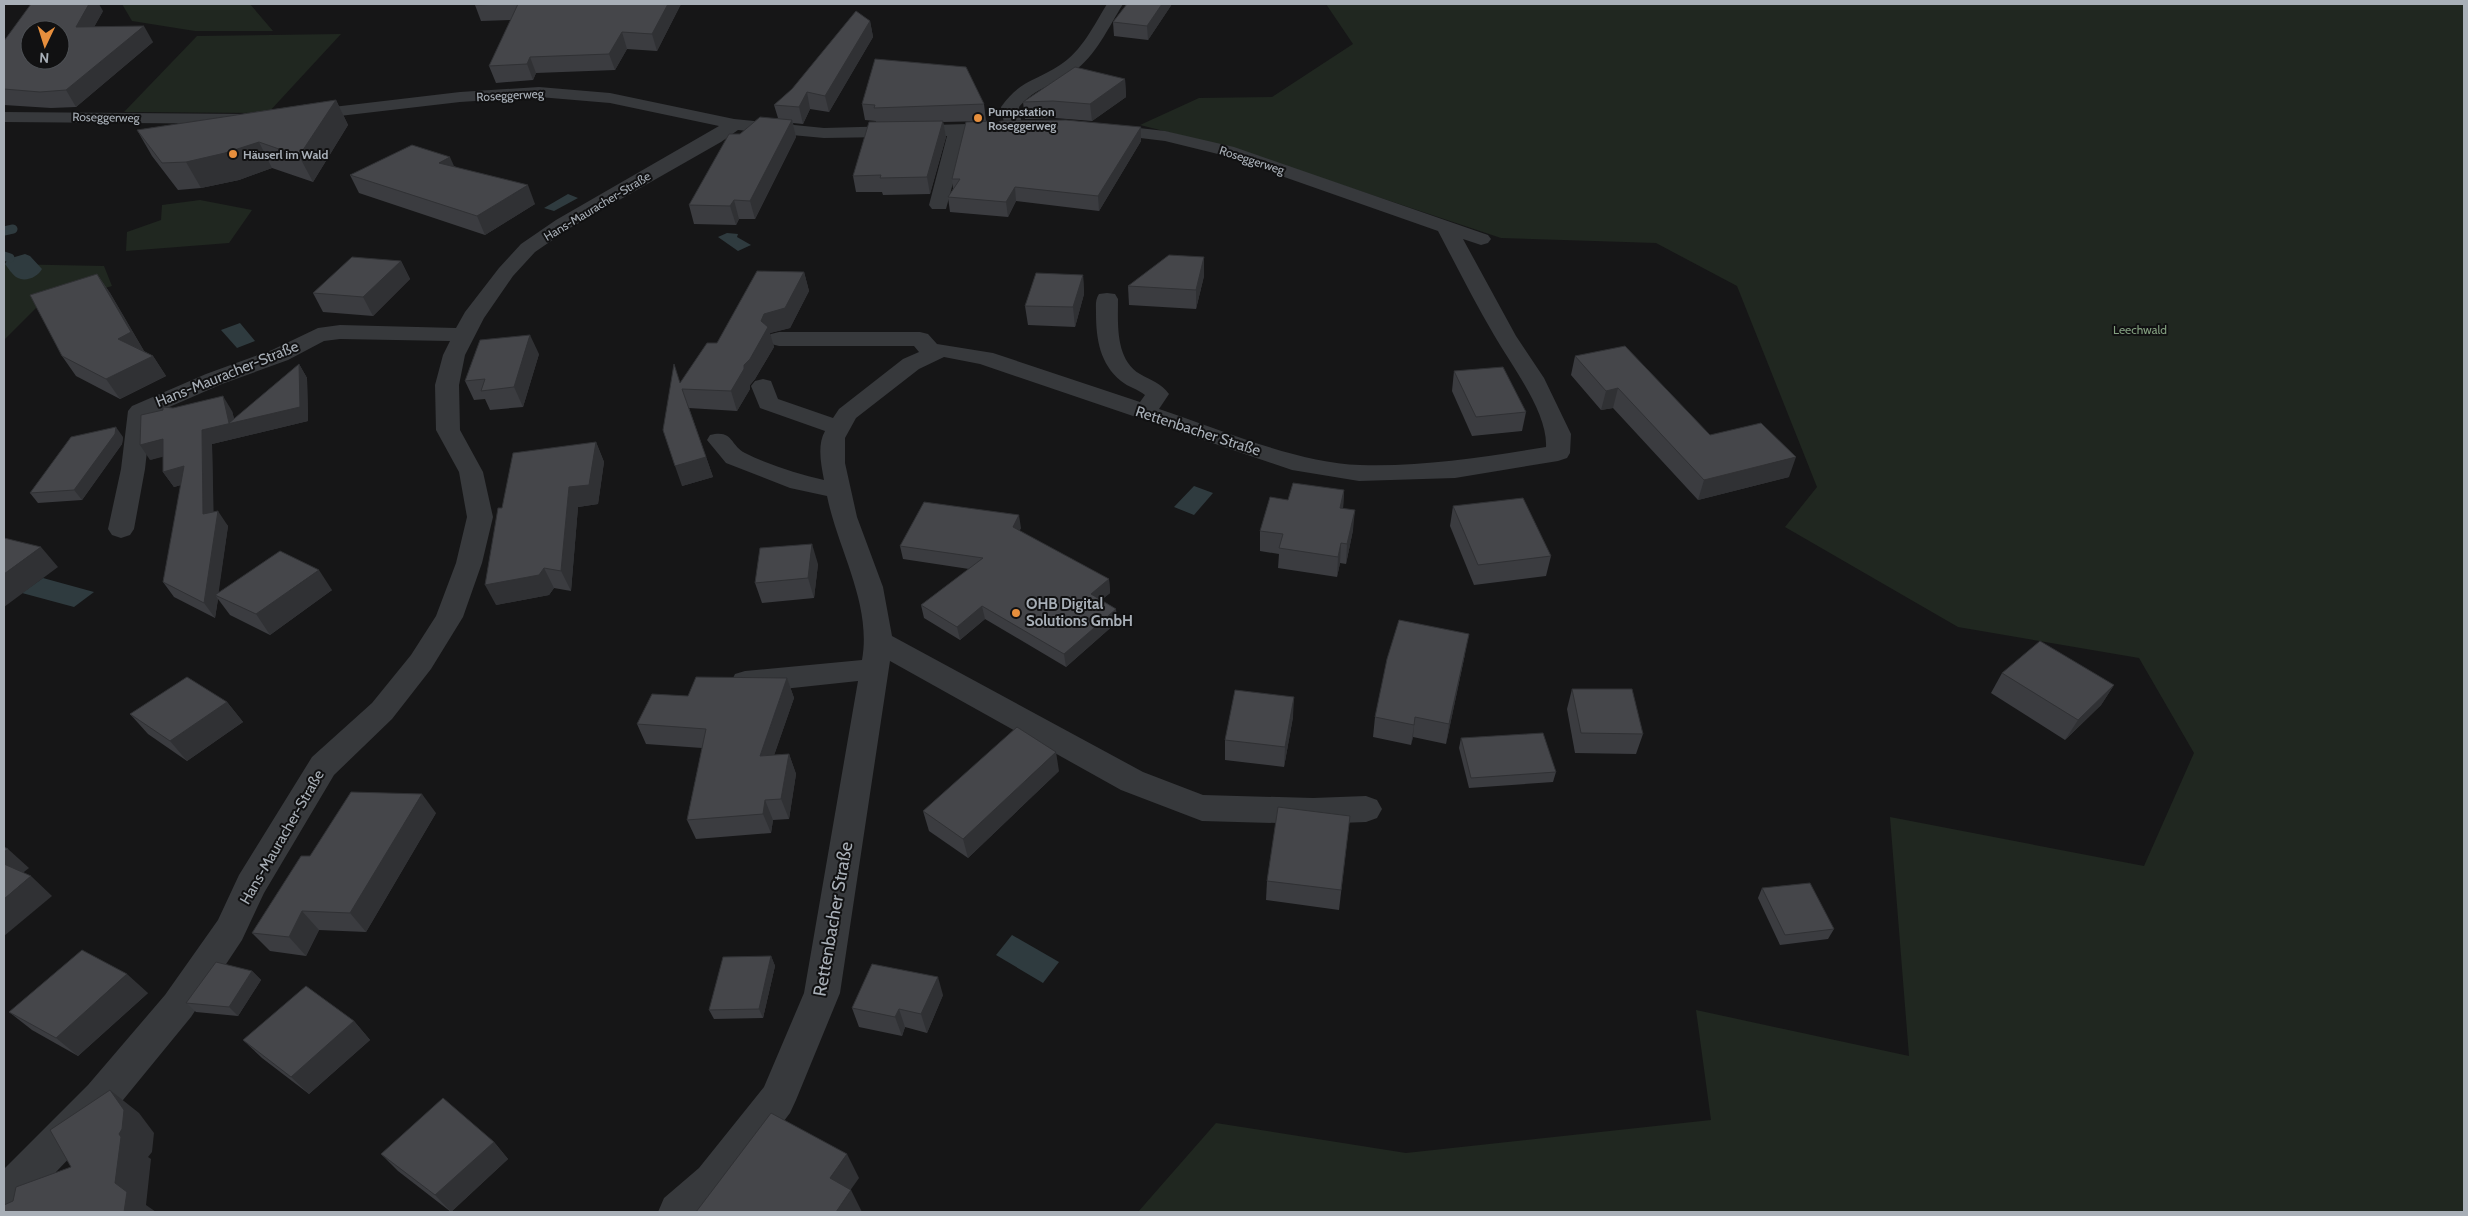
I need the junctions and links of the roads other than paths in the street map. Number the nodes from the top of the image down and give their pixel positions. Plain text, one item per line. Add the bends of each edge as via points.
1 (1115, 4) edge
2 (865, 115) edge
3 (4, 117) edge
4 (285, 117) edge
5 (266, 119) edge
6 (734, 124) junction
7 (770, 128) junction
8 (1084, 128) edge
9 (958, 130) junction
10 (939, 206) dead end
11 (1446, 227) junction
12 (1481, 239) dead end
13 (1107, 299) dead end
14 (464, 335) junction
15 (779, 339) dead end
16 (934, 354) junction
17 (763, 386) dead end
18 (1144, 413) junction
19 (838, 428) junction
20 (720, 440) dead end
21 (839, 492) junction
22 (121, 528) dead end
23 (877, 656) junction
24 (734, 683) edge
25 (1366, 809) dead end
26 (4, 1193) edge
27 (678, 1212) edge

1 - 9 street, Roseggerweg via 1083,55 1066,69 1023,91 1010,107 1021,126
2 - 7 street via 797,120
3 - 5 street, Roseggerweg
4 - 6 street, Roseggerweg via 460,97 539,92 610,98
6 - 7 street, Roseggerweg
6 - 14 street, Hans-Mauracher-Straße via 715,138 562,224 528,248 506,272
7 - 9 street, Roseggerweg via 824,133
8 - 11 street, Roseggerweg via 1165,136 1228,151
9 - 10 street
11 - 12 street, Roseggerweg
11 - 18 street, Rettenbacher Straße via 1505,336 1533,378 1559,434 1558,453 1455,470 1359,473 1292,462
13 - 18 street via 1109,349 1129,377 1150,386 1157,394
14 - 22 street, Hans-Mauracher-Straße via 340,332 318,335 280,355 140,411
14 - 26 street, Hans-Mauracher-Straße via 454,355 447,385 448,430 471,472 480,517 469,563 449,617 421,662 382,711 323,766 251,885 230,930 178,1006 101,1098 23,1178
15 - 16 street via 920,339
16 - 18 street, Rettenbacher Straße via 941,350 985,358
16 - 19 street, Rettenbacher Straße via 911,364 847,414
17 - 19 street via 768,403
19 - 21 street, Rettenbacher Straße via 832,438
20 - 21 street via 735,458 799,482
21 - 23 street, Rettenbacher Straße via 844,517 869,587
23 - 24 street
23 - 25 street via 1132,781 1202,808
23 - 27 street, Rettenbacher Straße via 822,993 777,1100 713,1182

